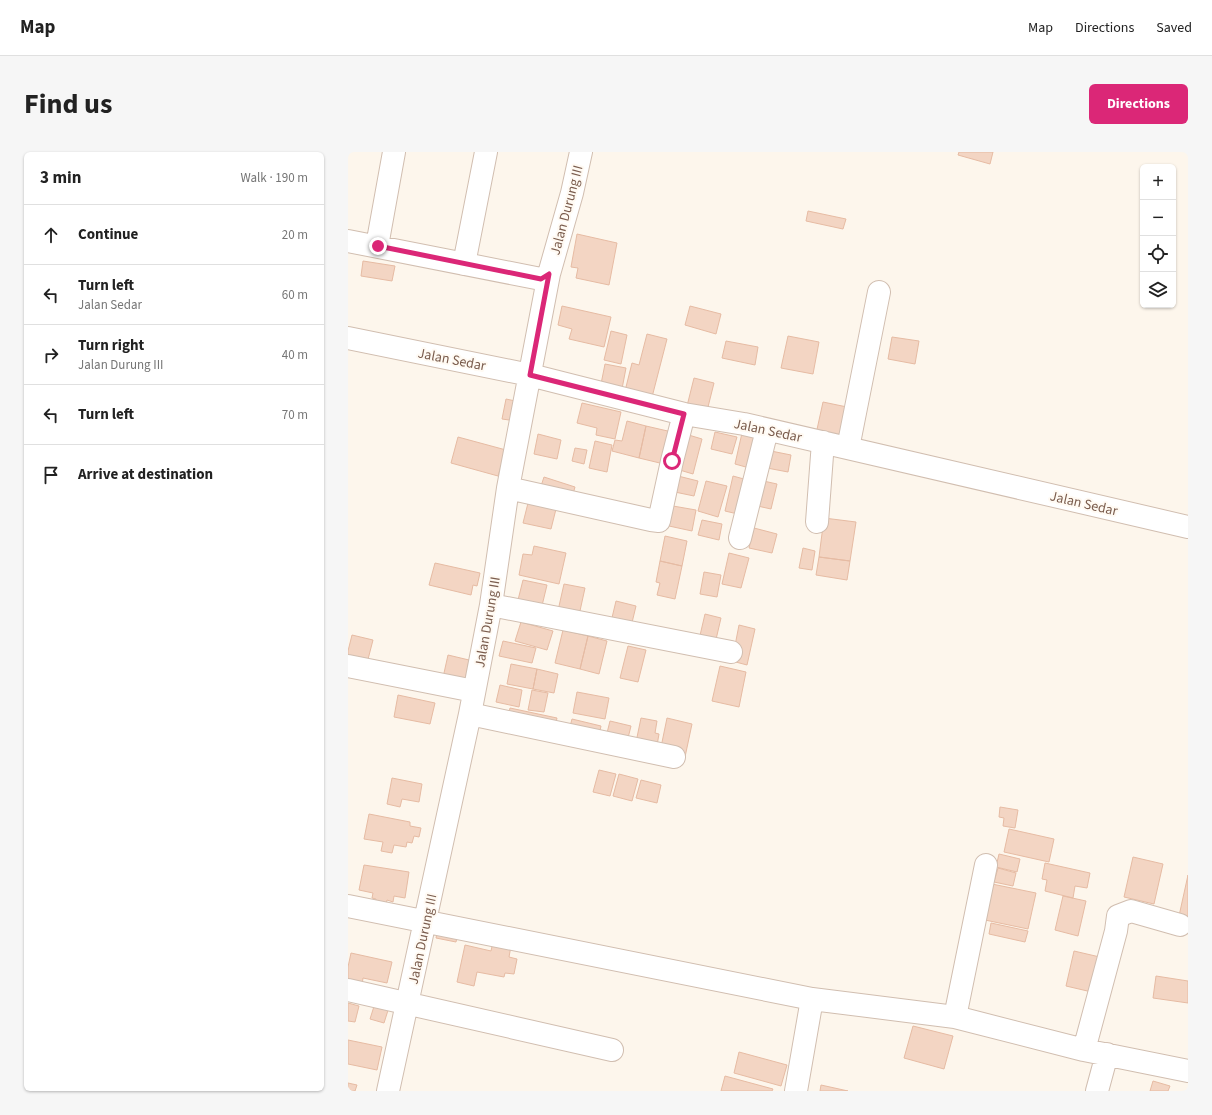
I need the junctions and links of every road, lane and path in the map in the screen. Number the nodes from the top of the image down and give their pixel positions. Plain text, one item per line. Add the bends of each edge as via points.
1 (394, 152) edge
2 (486, 152) edge
3 (581, 152) edge
4 (348, 241) edge
5 (378, 246) junction
6 (464, 264) junction
7 (549, 274) junction
8 (879, 292) dead end
9 (348, 338) edge
10 (530, 375) junction
11 (684, 414) junction
12 (767, 430) junction
13 (822, 442) junction
14 (848, 448) junction
15 (508, 488) junction
16 (817, 522) dead end
17 (1188, 527) edge
18 (740, 538) dead end
19 (491, 605) junction
20 (731, 652) dead end
21 (348, 666) edge
22 (474, 691) junction
23 (470, 714) junction
24 (674, 757) dead end
25 (986, 865) dead end
26 (348, 906) edge
27 (426, 922) junction
28 (1180, 926) dead end
29 (348, 990) edge
30 (812, 999) junction
31 (408, 1004) junction
32 (955, 1017) junction
33 (612, 1050) dead end
34 (1084, 1050) junction
35 (1107, 1054) junction
36 (1188, 1070) edge
37 (388, 1091) edge
38 (796, 1091) edge
39 (1098, 1091) edge

1 - 5 street
2 - 6 street
3 - 7 street, Jalan Durung III
4 - 5 street
5 - 6 street
6 - 7 street via 541,279
7 - 10 street, Jalan Durung III
8 - 14 street
9 - 10 street, Jalan Sedar
10 - 11 street, Jalan Sedar
10 - 15 street, Jalan Durung III
11 - 12 street, Jalan Sedar
11 - 15 street via 659,521
12 - 13 street, Jalan Sedar
12 - 18 street
13 - 14 street, Jalan Sedar
13 - 16 street
14 - 17 street, Jalan Sedar
15 - 19 street, Jalan Durung III
19 - 20 street
19 - 22 street, Jalan Durung III
21 - 22 street
22 - 23 street, Jalan Durung III
23 - 24 street
23 - 27 street, Jalan Durung III
25 - 32 street
26 - 27 street
27 - 30 street
27 - 31 street, Jalan Durung III
28 - 34 street via 1131,911 1118,916
29 - 31 street
30 - 32 street
30 - 38 street
31 - 33 street
31 - 37 street, Jalan Durung III
32 - 34 street
34 - 35 street
35 - 36 street
35 - 39 street

